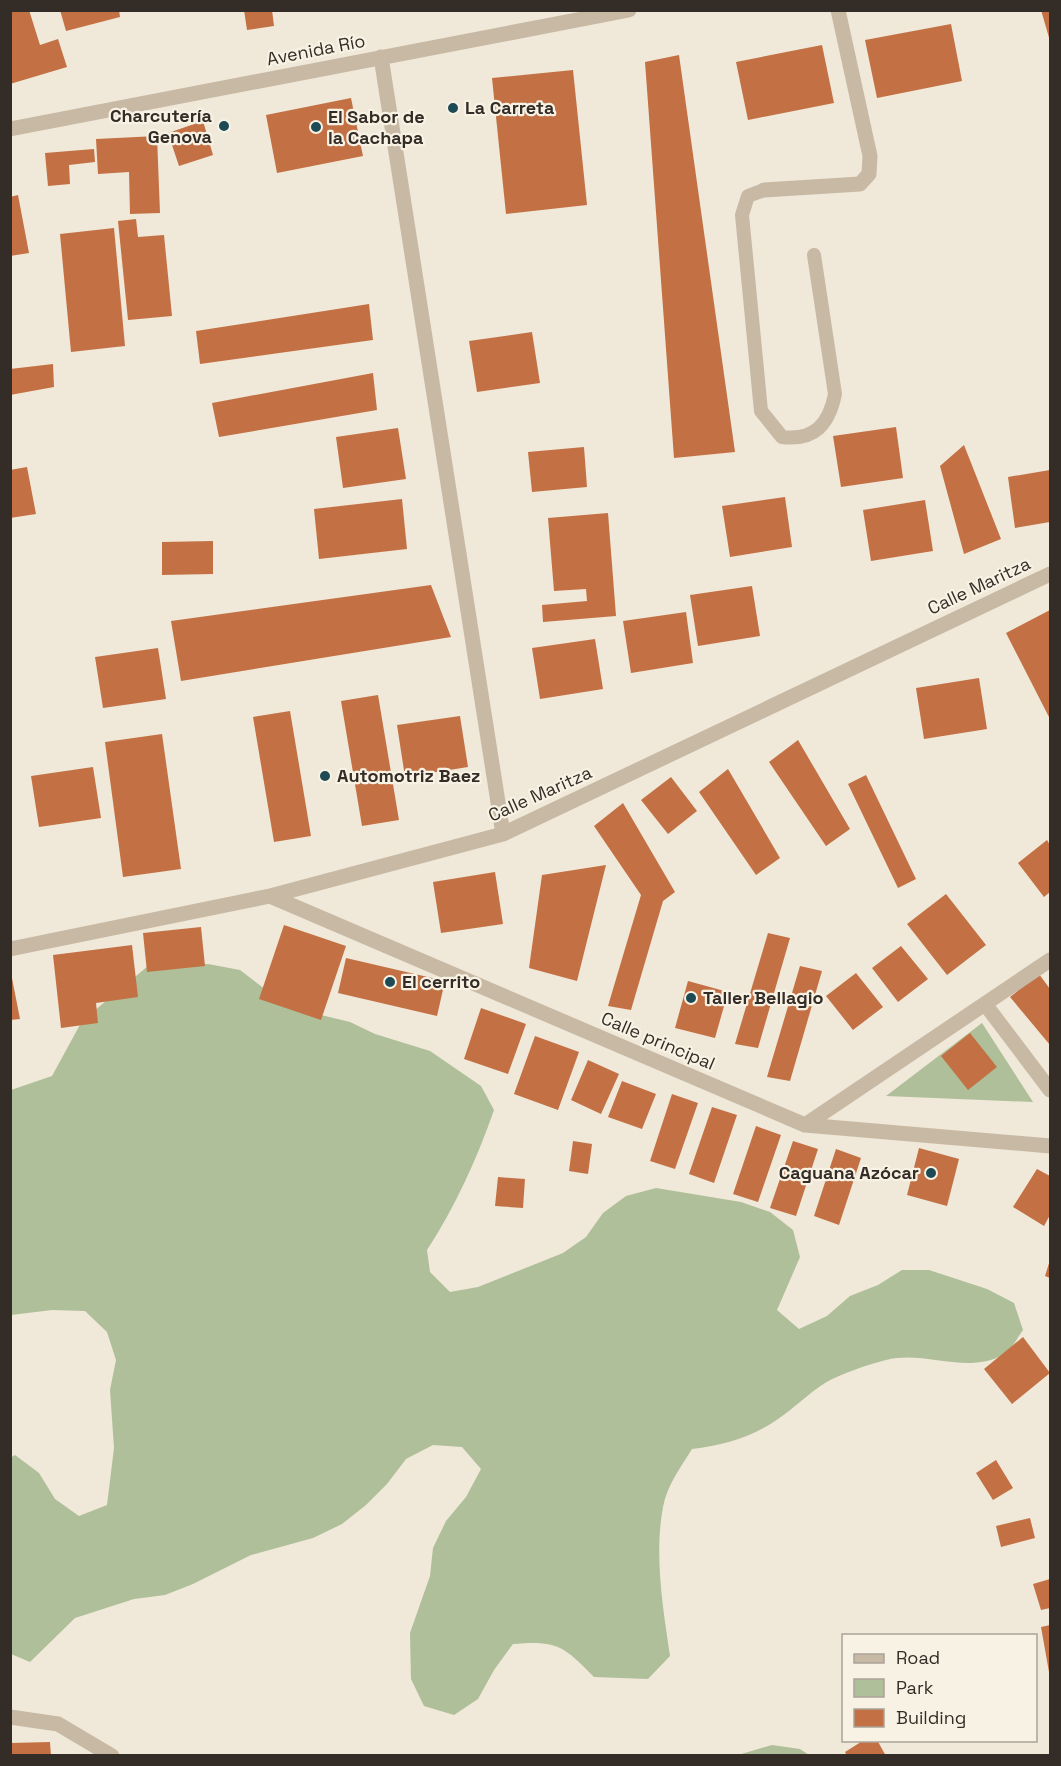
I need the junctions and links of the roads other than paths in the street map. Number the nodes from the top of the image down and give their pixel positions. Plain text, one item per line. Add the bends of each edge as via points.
1 (629, 10) edge
2 (838, 10) edge
3 (381, 57) junction
4 (10, 129) edge
5 (764, 190) joint
6 (814, 255) dead end
7 (1050, 574) edge
8 (503, 834) junction
9 (270, 896) junction
10 (10, 949) edge
11 (1050, 960) edge
12 (985, 1004) junction
13 (1050, 1090) edge
14 (805, 1125) junction
15 (1050, 1146) edge
16 (10, 1716) edge
17 (112, 1755) edge

1 - 3 street, Avenida Río
2 - 5 street via 870,156 869,174 860,184
3 - 4 street, Avenida Río
3 - 8 street
5 - 6 lane via 748,196 742,215 760,411 782,437 798,439 824,423 831,414 835,394
7 - 8 street, Calle Maritza
8 - 9 street, Calle Maritza
9 - 10 street, Calle Maritza
9 - 14 street, Calle principal
11 - 12 street
12 - 13 street
12 - 14 street
14 - 15 street, Calle principal
16 - 17 street via 58,1724

